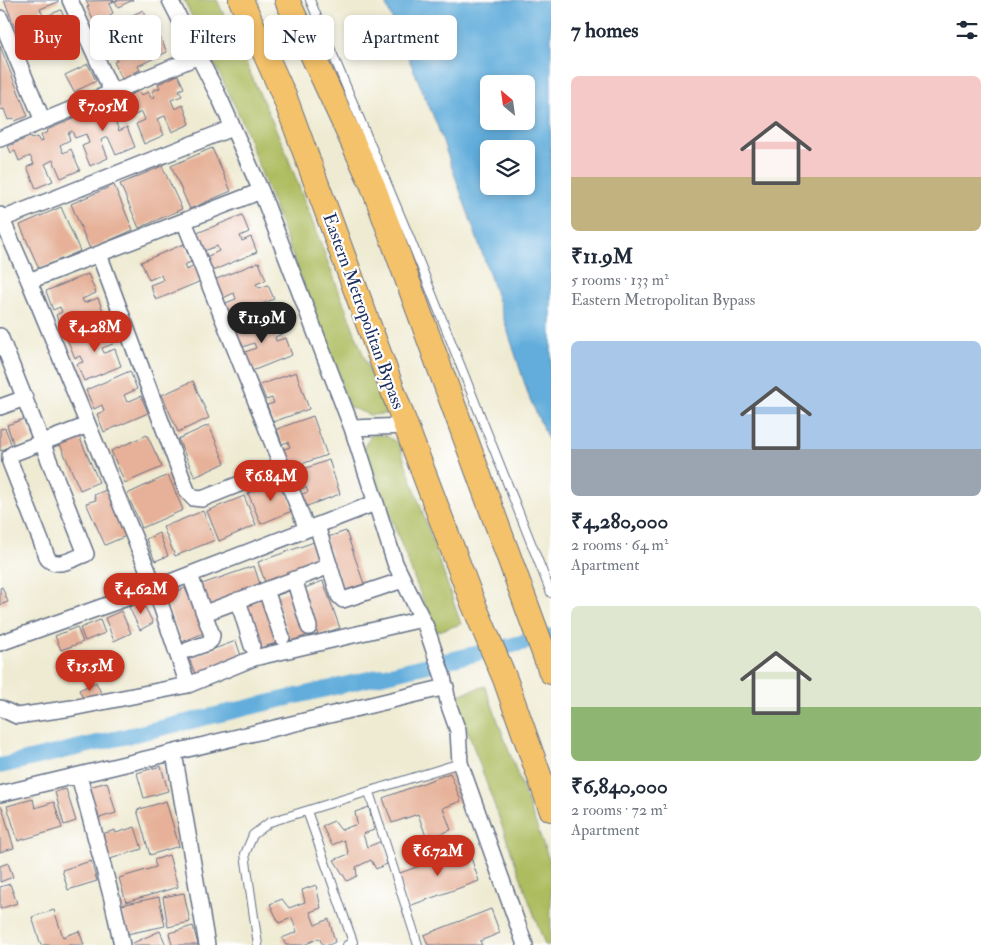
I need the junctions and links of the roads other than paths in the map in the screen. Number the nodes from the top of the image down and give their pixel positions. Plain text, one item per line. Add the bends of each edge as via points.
1 (70, 0) edge
2 (170, 0) edge
3 (242, 0) edge
4 (287, 0) edge
5 (310, 0) edge
6 (178, 15) edge
7 (0, 18) edge
8 (189, 60) edge
9 (201, 60) edge
10 (112, 92) junction
11 (44, 121) junction
12 (232, 128) junction
13 (0, 139) edge
14 (261, 191) junction
15 (1, 218) edge
16 (184, 221) junction
17 (100, 254) junction
18 (29, 281) junction
19 (0, 336) edge
20 (25, 398) junction
21 (0, 407) edge
22 (88, 425) junction
23 (406, 426) junction
24 (352, 428) junction
25 (42, 442) junction
26 (282, 467) junction
27 (375, 503) junction
28 (312, 527) junction
29 (330, 566) junction
30 (190, 575) junction
31 (294, 579) junction
32 (403, 580) junction
33 (155, 588) junction
34 (266, 590) junction
35 (551, 593) edge
36 (238, 600) junction
37 (205, 612) junction
38 (424, 623) junction
39 (309, 627) dead end
40 (282, 636) dead end
41 (0, 643) edge
42 (252, 646) dead end
43 (188, 650) dead end
44 (550, 669) edge
45 (444, 682) junction
46 (188, 685) junction
47 (0, 708) edge
48 (174, 753) junction
49 (460, 763) junction
50 (78, 776) junction
51 (369, 792) junction
52 (0, 794) edge
53 (551, 809) edge
54 (307, 811) junction
55 (122, 945) edge
56 (207, 945) edge
57 (258, 945) edge
58 (347, 945) edge
59 (418, 945) edge
60 (525, 945) edge

1 - 10 street
2 - 6 street
3 - 23 main road, Eastern Metropolitan Bypass via 285,98
4 - 44 main road via 373,186
5 - 35 lane via 411,241
7 - 11 street
8 - 10 street
9 - 12 street
10 - 11 street
11 - 13 street
12 - 14 street
12 - 15 street
14 - 16 street
14 - 24 street
15 - 18 street
16 - 17 street
16 - 26 street
17 - 18 street
17 - 26 street via 187,491 193,498 202,500
18 - 22 street
19 - 20 street
20 - 21 street
20 - 25 street
22 - 25 street
22 - 33 street
23 - 24 street
23 - 53 main road, Eastern Metropolitan Bypass
24 - 27 street
25 - 25 street via 86,554 57,564 48,559 10,462 14,453
26 - 28 street
27 - 28 street
27 - 32 street
28 - 29 street
28 - 30 street
29 - 31 street
29 - 32 street via 339,596 344,600
30 - 33 street
30 - 37 street
31 - 34 street
31 - 39 street
32 - 38 street
33 - 41 street
33 - 46 street
34 - 36 street
34 - 40 street
36 - 37 street
36 - 42 street
37 - 43 street via 212,640
38 - 45 street
38 - 46 street via 254,658
45 - 48 street
45 - 49 street via 458,730
46 - 47 street via 17,716
48 - 50 street
48 - 56 street
49 - 51 lane
49 - 60 street
50 - 52 street
50 - 55 street
51 - 54 lane
51 - 59 lane
54 - 57 lane via 270,822 254,835 245,854
54 - 58 lane via 353,942

